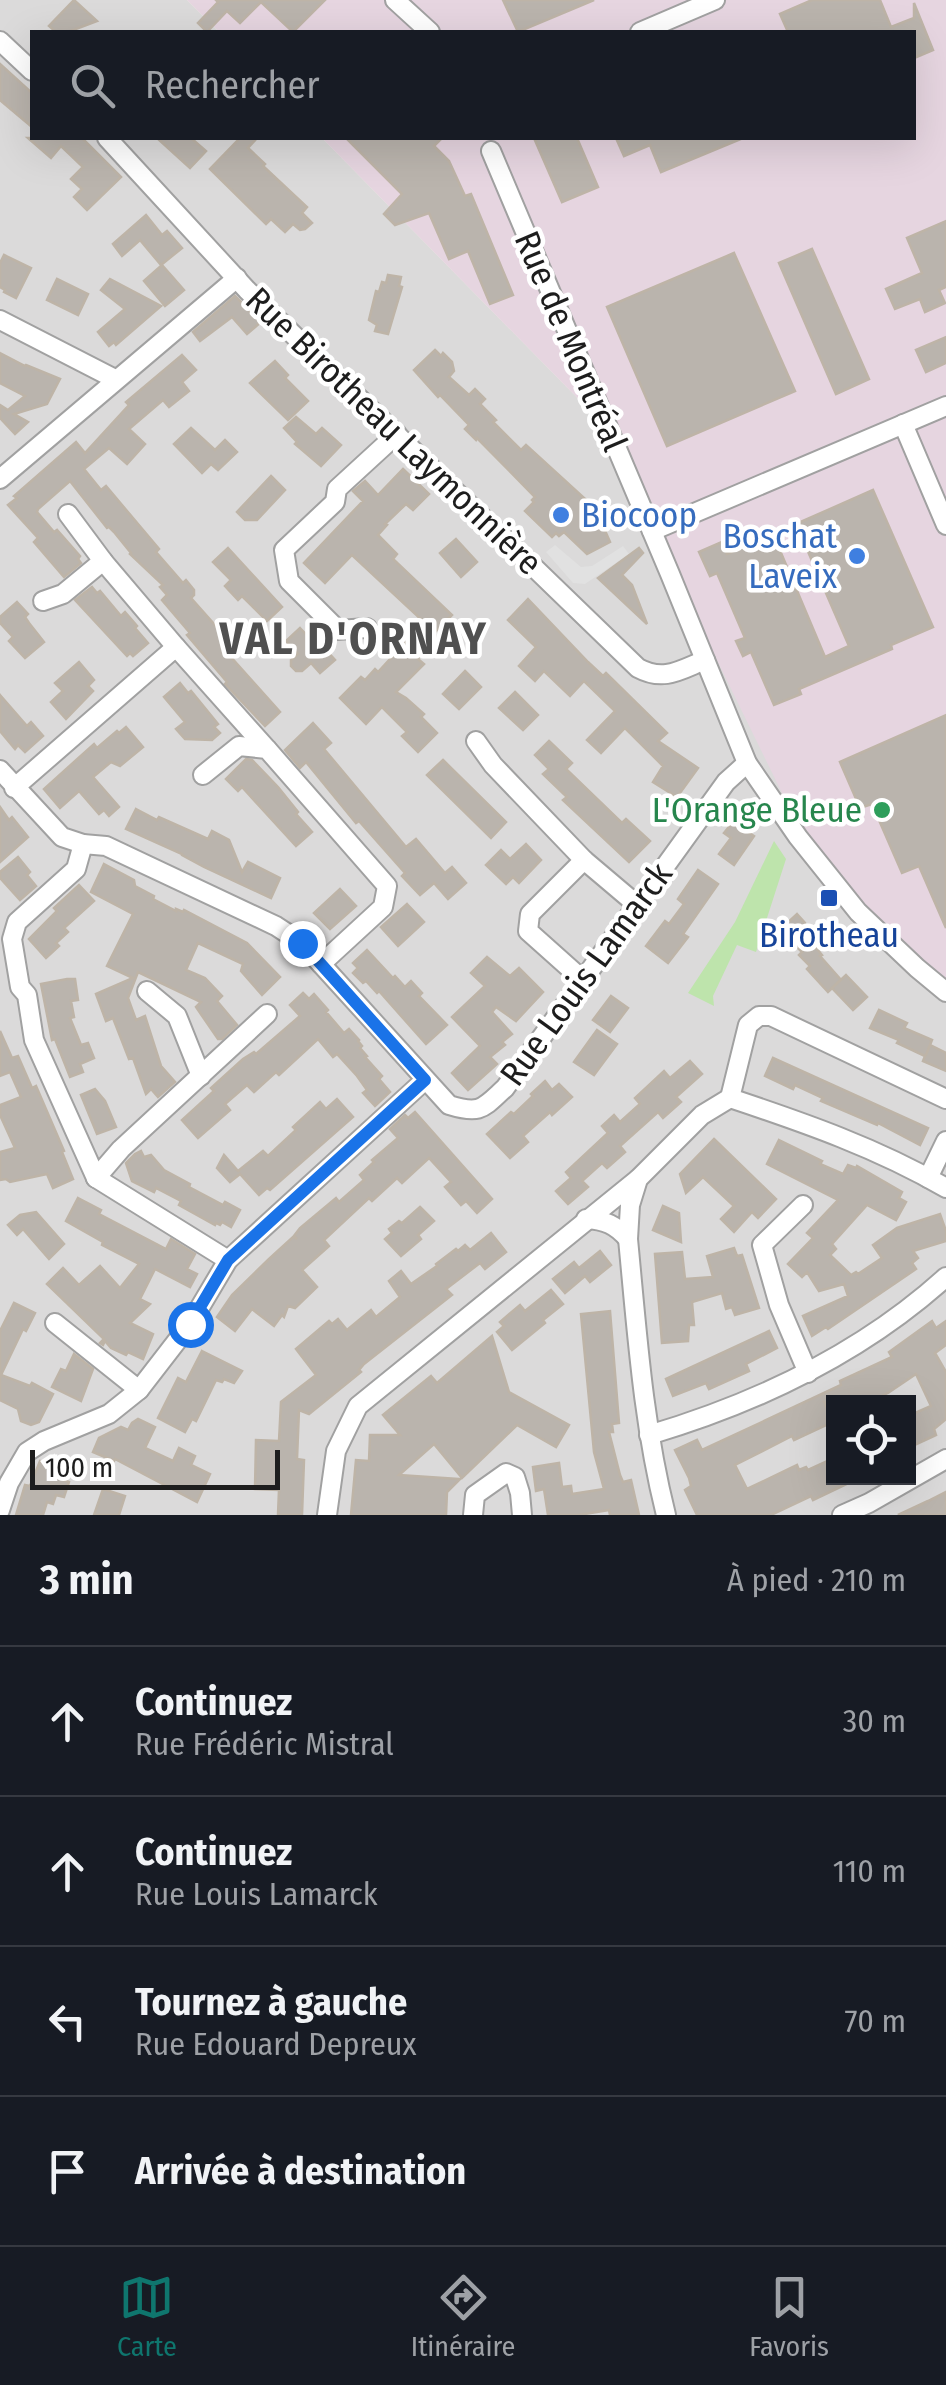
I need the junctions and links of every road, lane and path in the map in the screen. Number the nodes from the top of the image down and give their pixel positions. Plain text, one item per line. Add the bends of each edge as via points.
1 (395, 0) edge
2 (715, 0) edge
3 (424, 29) edge
4 (645, 30) edge
5 (0, 41) edge
6 (30, 68) edge
7 (109, 140) edge
8 (490, 142) edge
9 (237, 278) junction
10 (0, 320) edge
11 (114, 379) junction
12 (946, 406) edge
13 (903, 424) junction
14 (397, 434) junction
15 (0, 479) edge
16 (68, 514) dead end
17 (946, 525) edge
18 (652, 531) junction
19 (103, 561) junction
20 (43, 600) dead end
21 (367, 628) dead end
22 (176, 647) junction
23 (705, 660) junction
24 (476, 741) dead end
25 (267, 748) junction
26 (748, 763) junction
27 (0, 770) edge
28 (203, 775) dead end
29 (14, 788) junction
30 (83, 844) junction
31 (584, 860) junction
32 (636, 904) junction
33 (321, 964) junction
34 (584, 981) junction
35 (148, 991) dead end
36 (946, 992) edge
37 (268, 1014) dead end
38 (201, 1076) junction
39 (425, 1080) junction
40 (730, 1098) junction
41 (946, 1099) edge
42 (946, 1141) edge
43 (96, 1178) junction
44 (928, 1178) junction
45 (638, 1179) junction
46 (946, 1188) edge
47 (804, 1205) dead end
48 (586, 1219) junction
49 (628, 1239) junction
50 (228, 1260) junction
51 (946, 1277) edge
52 (55, 1323) dead end
53 (808, 1373) junction
54 (139, 1390) junction
55 (649, 1436) junction
56 (946, 1460) edge
57 (0, 1510) edge
58 (327, 1515) edge
59 (473, 1515) edge
60 (522, 1515) edge
61 (666, 1515) edge
62 (842, 1515) edge

1 - 3 street
2 - 4 street
5 - 6 street
7 - 9 street, Rue Birotheau Laymonnière
8 - 18 street, Rue de Montréal
9 - 11 street
9 - 14 street, Rue Birotheau Laymonnière
10 - 11 street
11 - 15 street
12 - 13 street
13 - 17 street
13 - 18 street
14 - 21 street via 284,550 289,580 338,630
14 - 23 street, Rue Birotheau Laymonnière via 638,668 668,675
16 - 19 street
18 - 23 street, Rue de Montréal
19 - 20 street via 63,594
19 - 22 street
22 - 25 street
22 - 29 street
23 - 26 street, Rue de Montréal
24 - 31 street
25 - 28 street via 239,746
25 - 33 street via 387,886 383,907
26 - 32 street, Rue Louis Lamarck via 726,782
26 - 36 street, Rue de Montréal via 858,912
27 - 29 street
29 - 30 street via 62,837
30 - 33 street via 106,846 276,926
30 - 43 street via 76,869 17,922 12,938 34,1040
31 - 32 street
31 - 34 street via 530,914 528,931
32 - 34 street, Rue Louis Lamarck
33 - 39 street
34 - 39 street, Rue Louis Lamarck via 506,1088 484,1107 469,1112 449,1106
35 - 38 street via 177,1016
37 - 38 street
38 - 43 street
39 - 50 street
40 - 41 street via 748,1026 771,1016
40 - 44 street via 827,1130
40 - 45 street via 702,1115
42 - 44 street
43 - 50 street
44 - 46 street
45 - 48 street
45 - 49 street
47 - 53 street via 762,1245 778,1305
48 - 49 street via 617,1226
48 - 58 street via 358,1406 336,1451
49 - 55 street
50 - 54 street
51 - 53 street
52 - 54 street
53 - 55 street
54 - 57 street via 109,1414 27,1452
55 - 61 street
56 - 62 street
59 - 60 street via 475,1495 506,1473 515,1477

